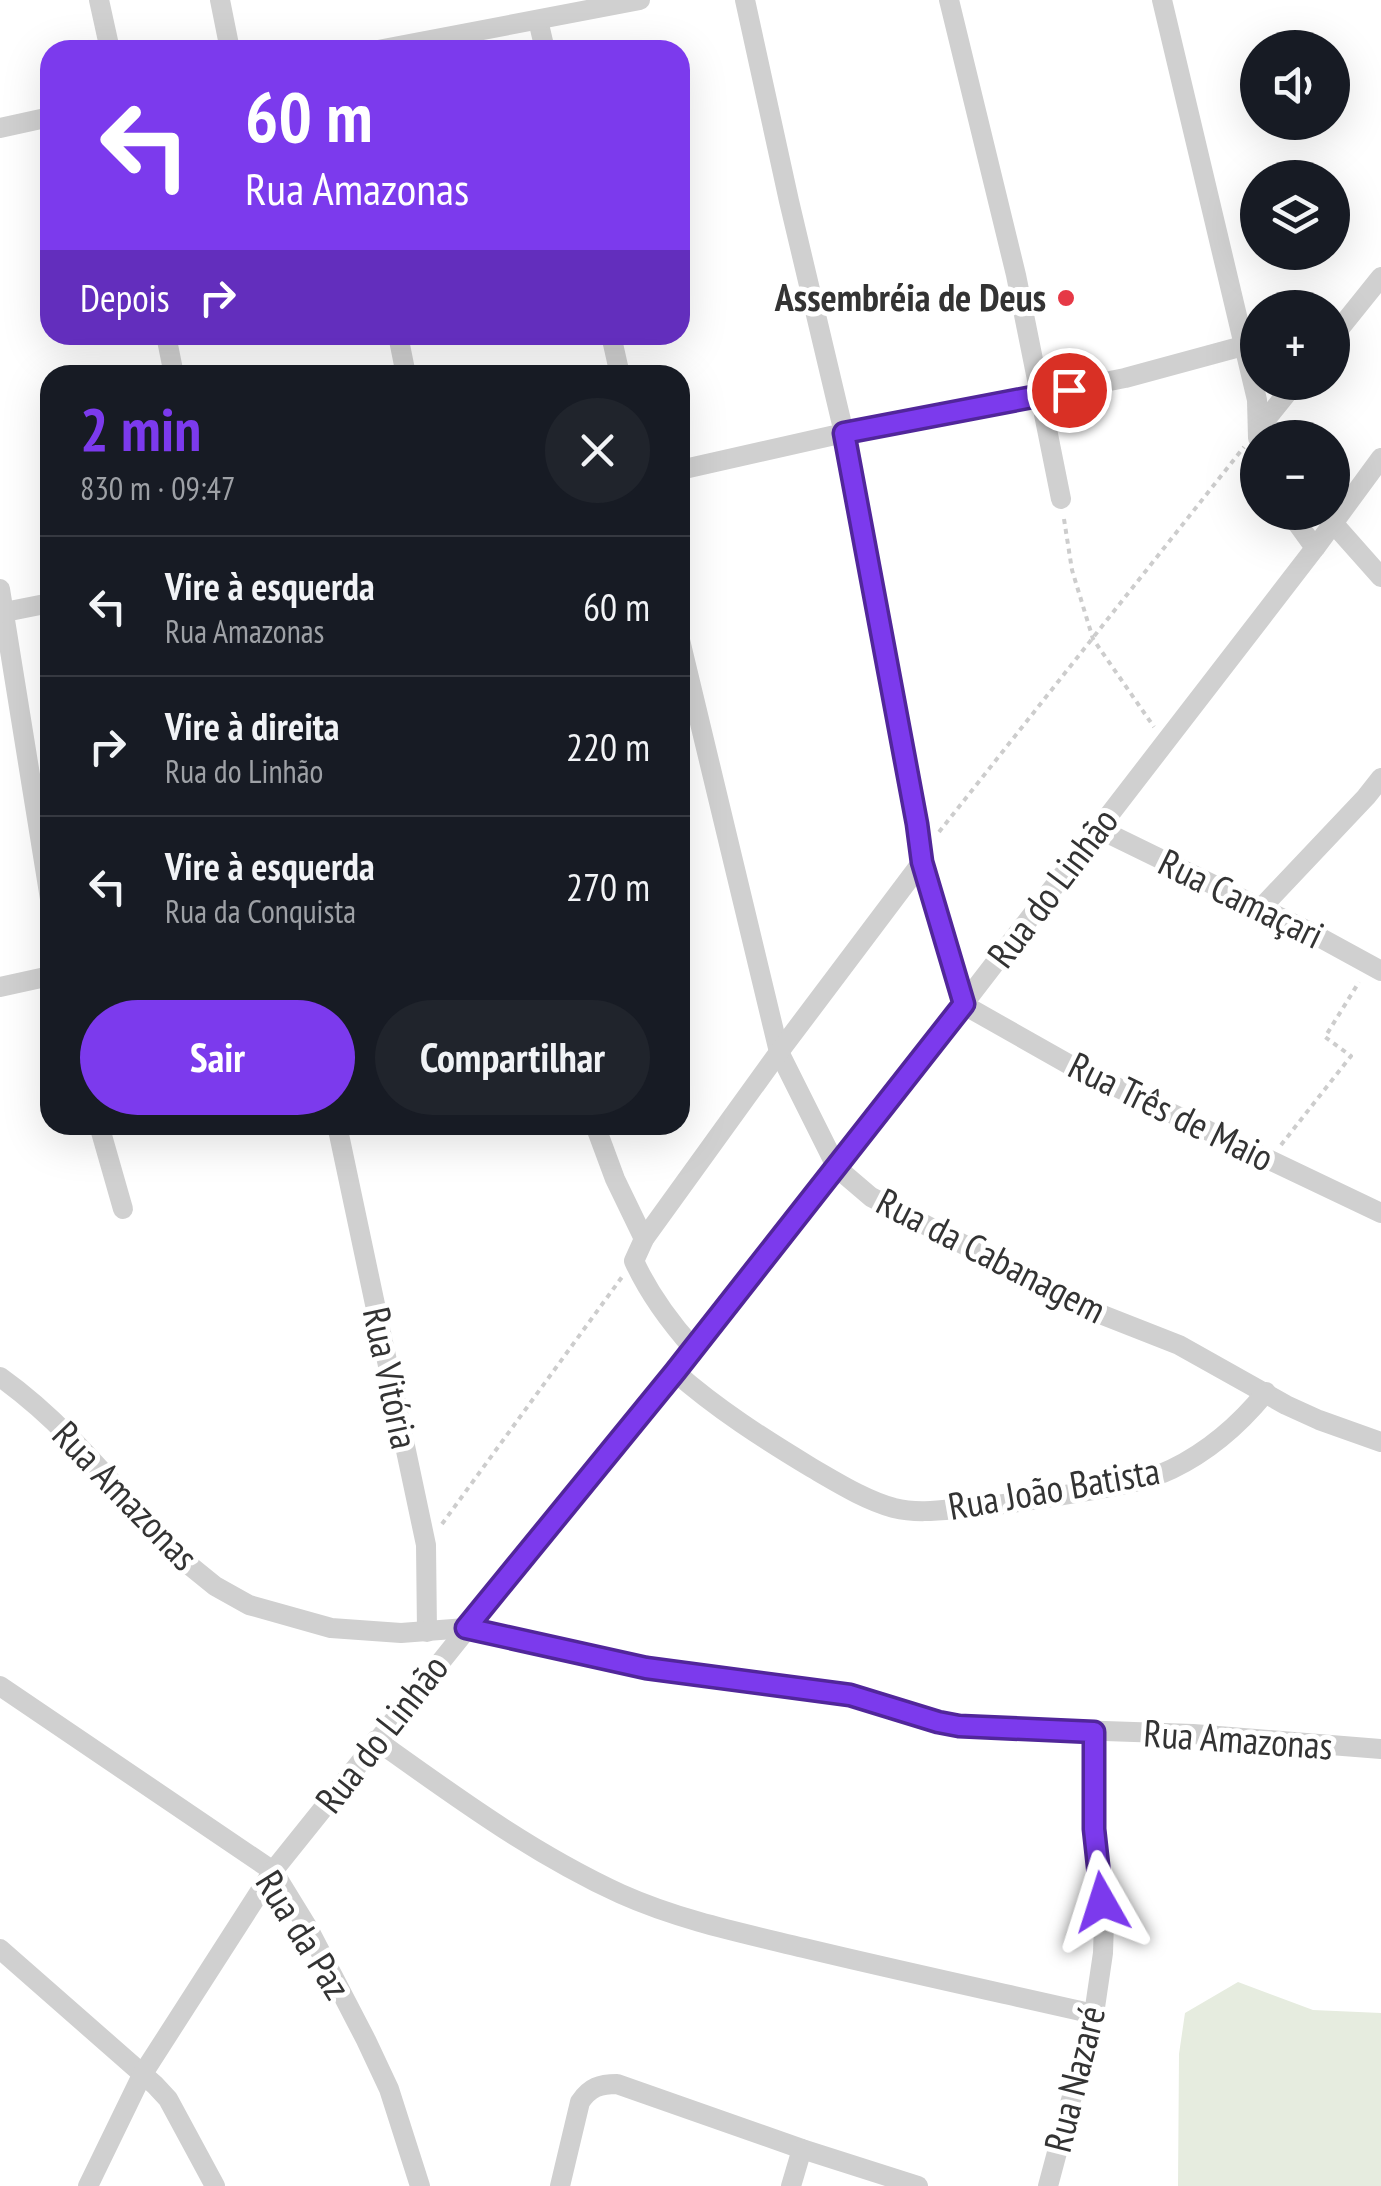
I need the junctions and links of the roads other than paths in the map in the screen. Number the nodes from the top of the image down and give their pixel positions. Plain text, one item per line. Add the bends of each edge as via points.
1 (99, 0) edge
2 (220, 0) edge
3 (640, 0) edge
4 (745, 0) edge
5 (948, 0) edge
6 (1162, 0) edge
7 (538, 20) junction
8 (108, 40) edge
9 (228, 40) edge
10 (431, 40) edge
11 (543, 40) edge
12 (40, 119) edge
13 (0, 128) edge
14 (1381, 277) edge
15 (1350, 316) edge
16 (1240, 337) edge
17 (1240, 347) edge
18 (1041, 395) junction
19 (844, 433) junction
20 (1381, 458) edge
21 (690, 468) edge
22 (1061, 499) road end
23 (1350, 500) edge
24 (1302, 530) edge
25 (1328, 530) edge
26 (1339, 530) edge
27 (1314, 548) junction
28 (1381, 576) edge
29 (0, 589) edge
30 (40, 605) edge
31 (2, 613) edge
32 (690, 682) edge
33 (1381, 778) edge
34 (1099, 829) junction
35 (40, 839) edge
36 (922, 862) junction
37 (1261, 908) junction
38 (1375, 968) edge
39 (40, 978) edge
40 (0, 987) edge
41 (964, 1004) junction
42 (778, 1052) junction
43 (102, 1135) edge
44 (339, 1135) edge
45 (599, 1135) edge
46 (837, 1168) junction
47 (123, 1209) dead end
48 (1381, 1213) edge
49 (644, 1240) junction
50 (693, 1348) junction
51 (675, 1372) junction
52 (0, 1377) edge
53 (1266, 1392) junction
54 (1381, 1442) edge
55 (466, 1628) junction
56 (427, 1632) junction
57 (0, 1686) edge
58 (1094, 1732) junction
59 (376, 1740) junction
60 (1381, 1749) edge
61 (272, 1871) junction
62 (0, 1949) edge
63 (1094, 2014) junction
64 (142, 2074) junction
65 (802, 2149) junction
66 (88, 2186) edge
67 (215, 2186) edge
68 (420, 2186) edge
69 (560, 2186) edge
70 (792, 2186) edge
71 (918, 2186) edge
72 (1048, 2186) edge

1 - 8 street
2 - 9 street
3 - 7 street
4 - 19 street
5 - 18 street
6 - 16 street
7 - 10 street
7 - 11 street
12 - 13 street
14 - 15 street
17 - 18 street
18 - 19 street
18 - 22 street
19 - 21 street
19 - 36 street
20 - 23 street, Rua do Linhão
24 - 27 street
25 - 27 street, Rua do Linhão
26 - 28 street
27 - 34 street, Rua do Linhão
29 - 31 street
30 - 31 street
31 - 35 street
32 - 42 street, Rua da Cabanagem
33 - 37 street
34 - 37 street, Rua Camaçari
34 - 41 street, Rua do Linhão
36 - 41 street
36 - 42 street
37 - 38 street, Rua Camaçari
39 - 40 street
41 - 46 street, Rua do Linhão
41 - 48 street, Rua Três de Maio via 1070,1066
42 - 46 street, Rua da Cabanagem
42 - 49 street
43 - 47 street
44 - 56 street, Rua Vitória via 426,1545
45 - 49 street
46 - 50 street, Rua do Linhão
46 - 53 street, Rua da Cabanagem via 871,1197 916,1221
49 - 50 street via 634,1261 665,1316
50 - 51 street, Rua do Linhão
51 - 53 street, Rua João Batista via 828,1478 870,1499 920,1512 1021,1503 1167,1472 1212,1446
51 - 55 street, Rua do Linhão
52 - 56 street, Rua Amazonas via 30,1399 178,1556 215,1586 250,1605 331,1628
53 - 54 street, Rua da Cabanagem
55 - 56 street, Rua Amazonas
55 - 58 street, Rua Amazonas via 646,1668 850,1695 959,1726
55 - 59 street, Rua do Linhão
57 - 61 street, Rua da Paz
58 - 60 street, Rua Amazonas
58 - 63 street, Rua Nazaré via 1094,1829 1104,1922
59 - 61 street, Rua do Linhão
59 - 63 street via 499,1828 662,1910
61 - 64 street, Rua do Linhão
61 - 68 street, Rua da Paz via 374,2056
62 - 64 street
63 - 72 street, Rua Nazaré
64 - 66 street, Rua do Linhão
64 - 67 street via 168,2099
65 - 69 street via 638,2090 603,2084 580,2102
65 - 70 street
65 - 71 street

